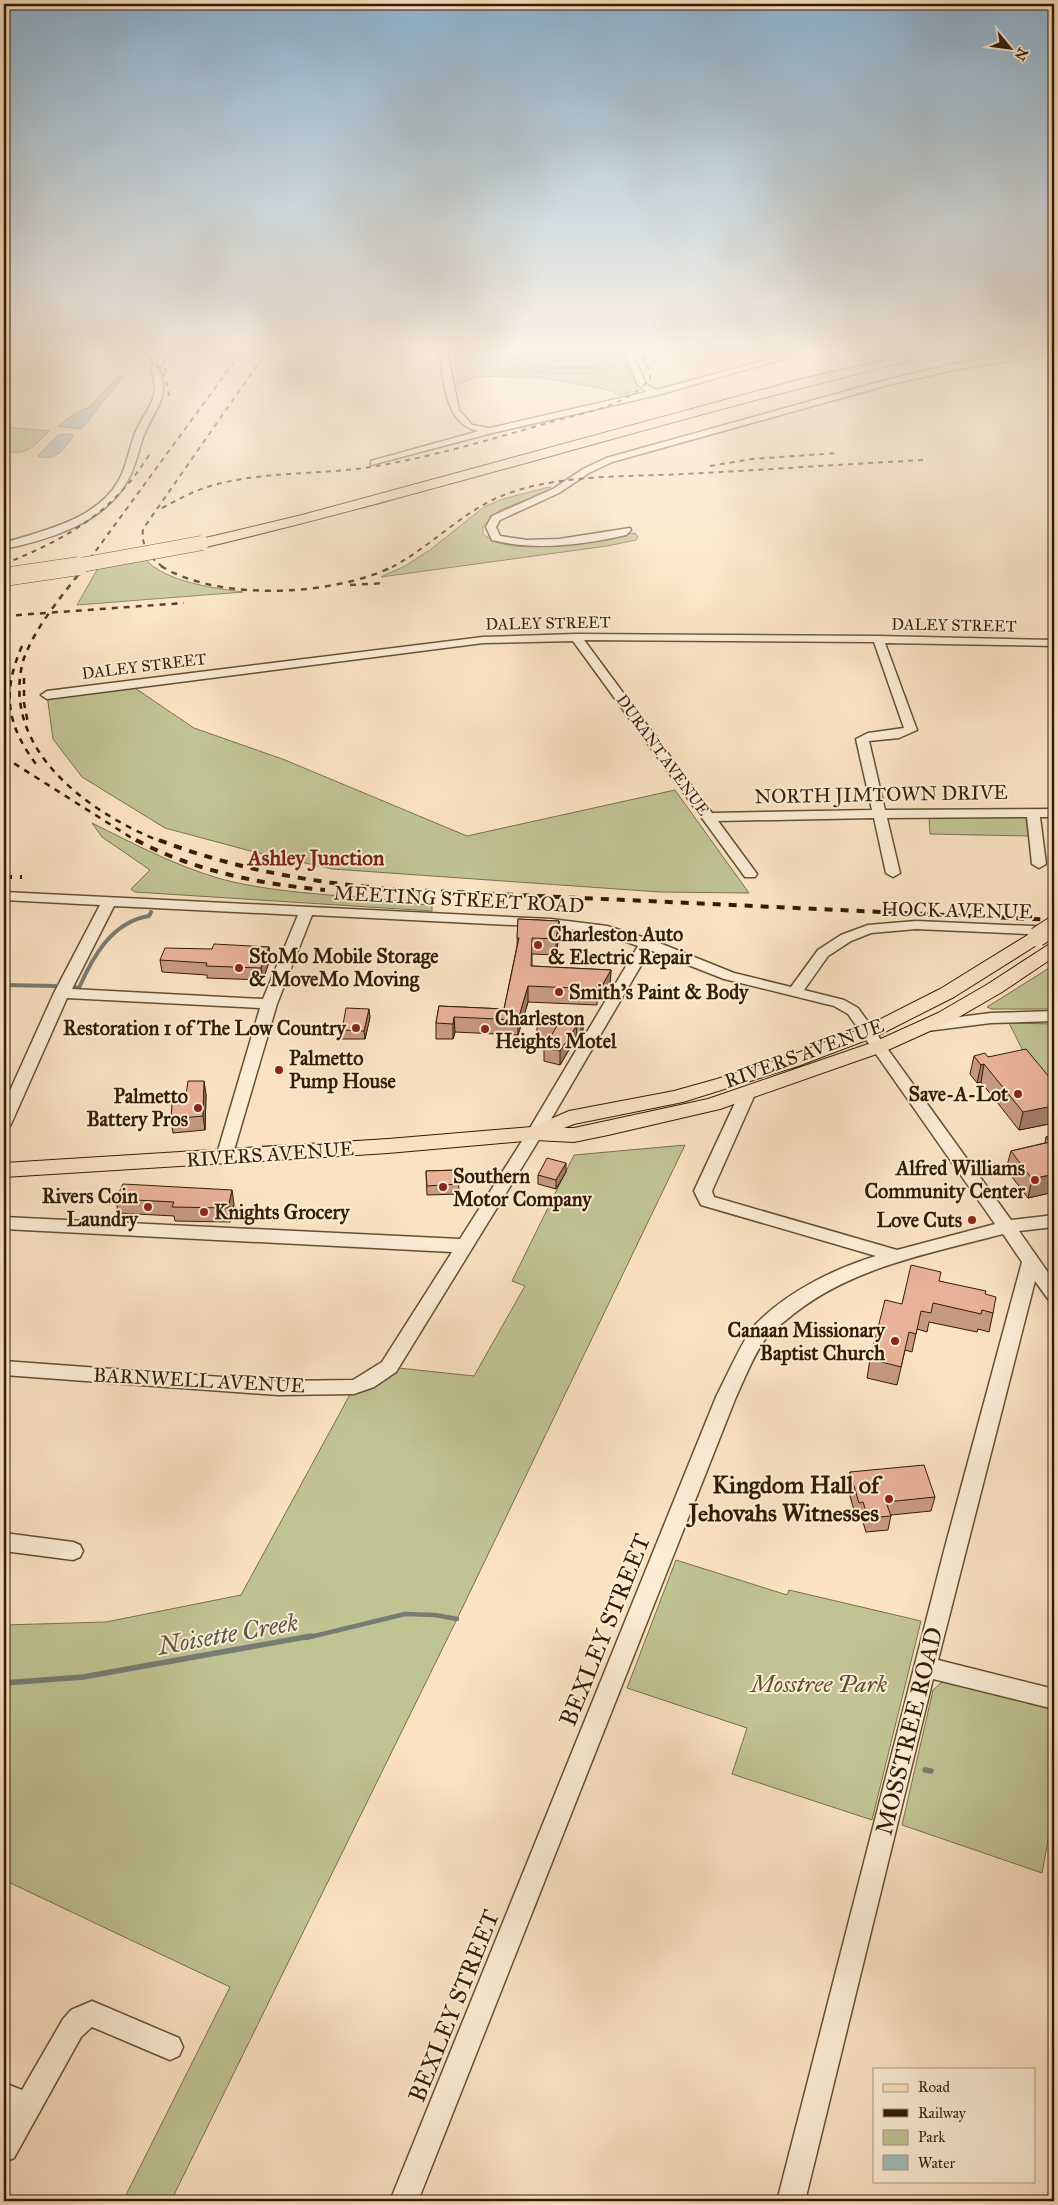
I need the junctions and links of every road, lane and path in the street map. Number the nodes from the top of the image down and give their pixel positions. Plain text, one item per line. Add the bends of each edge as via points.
1 (133, 454) edge
2 (404, 454) edge
3 (514, 454) edge
4 (544, 454) edge
5 (631, 454) edge
6 (374, 462) dead end
7 (201, 540) junction
8 (559, 541) junction
9 (4, 546) edge
10 (4, 570) edge
11 (4, 577) edge
12 (576, 637) junction
13 (878, 639) junction
14 (1054, 645) edge
15 (47, 695) dead end
16 (1033, 813) junction
17 (881, 814) junction
18 (1054, 814) edge
19 (709, 818) junction
20 (1039, 864) dead end
21 (893, 873) dead end
22 (750, 874) dead end
23 (4, 896) edge
24 (109, 901) junction
25 (307, 911) junction
26 (1054, 926) edge
27 (1054, 931) edge
28 (647, 943) junction
29 (1054, 948) edge
30 (795, 991) junction
31 (62, 993) junction
32 (269, 1004) junction
33 (1054, 1016) edge
34 (927, 1026) junction
35 (876, 1039) junction
36 (748, 1092) junction
37 (4, 1122) edge
38 (535, 1133) junction
39 (224, 1157) junction
40 (4, 1170) edge
41 (1054, 1221) edge
42 (4, 1223) edge
43 (1006, 1227) junction
44 (465, 1246) junction
45 (897, 1256) junction
46 (1031, 1262) junction
47 (1054, 1294) edge
48 (4, 1368) edge
49 (4, 1542) edge
50 (73, 1552) dead end
51 (925, 1667) junction
52 (1054, 1699) edge
53 (170, 2047) dead end
54 (15, 2102) edge
55 (4, 2148) edge
56 (404, 2201) edge
57 (791, 2201) edge

1 - 9 street via 122,483 114,494 80,520
2 - 6 street
3 - 7 highway
4 - 7 highway via 305,519
5 - 8 street via 586,471 556,490 496,518 490,527 496,538 514,543
7 - 10 highway
7 - 11 highway, bridge via 109,561
8 - 8 street via 622,533 626,530 580,535
12 - 13 street, DALEY STREET
12 - 15 street, DALEY STREET via 483,640
12 - 19 street, DURANT AVENUE
13 - 14 street, DALEY STREET
13 - 17 street via 911,730 904,734 862,739
16 - 17 street, NORTH JIMTOWN DRIVE
16 - 18 street, NORTH JIMTOWN DRIVE
16 - 20 street
17 - 19 street, NORTH JIMTOWN DRIVE
17 - 21 street
19 - 22 street, DURANT AVENUE
23 - 24 street, MEETING STREET ROAD
24 - 25 street, MEETING STREET ROAD
24 - 31 street
25 - 28 street, MEETING STREET ROAD via 551,923 602,929
25 - 32 street
26 - 35 main road, RIVERS AVENUE, bridge
27 - 30 street, HOCK AVENUE via 916,925 868,929 823,953
28 - 30 street, MEETING STREET ROAD via 728,976
28 - 38 street
29 - 34 main road, RIVERS AVENUE via 995,988
30 - 35 street, MEETING STREET ROAD via 846,1006
31 - 32 street
31 - 37 street
32 - 39 street
33 - 34 street via 991,1018
34 - 35 main road, RIVERS AVENUE
35 - 36 main road, RIVERS AVENUE
35 - 38 main road, RIVERS AVENUE via 676,1097 569,1118
35 - 43 street
36 - 38 main road, RIVERS AVENUE via 713,1104 574,1135
36 - 45 street via 703,1191 705,1198 710,1203
38 - 39 main road, RIVERS AVENUE
38 - 44 street
39 - 40 main road, RIVERS AVENUE
41 - 43 street, BEXLEY STREET
42 - 44 street
43 - 45 street, BEXLEY STREET
43 - 46 street
44 - 48 street, BARNWELL AVENUE via 389,1367 354,1387 278,1388
45 - 56 street, BEXLEY STREET via 862,1267 794,1303 760,1332 726,1398
46 - 47 street
46 - 51 street, MOSSTREE ROAD
49 - 50 street
51 - 52 street
51 - 57 street, MOSSTREE ROAD
53 - 54 street via 92,2014 80,2019 72,2028
54 - 55 street

